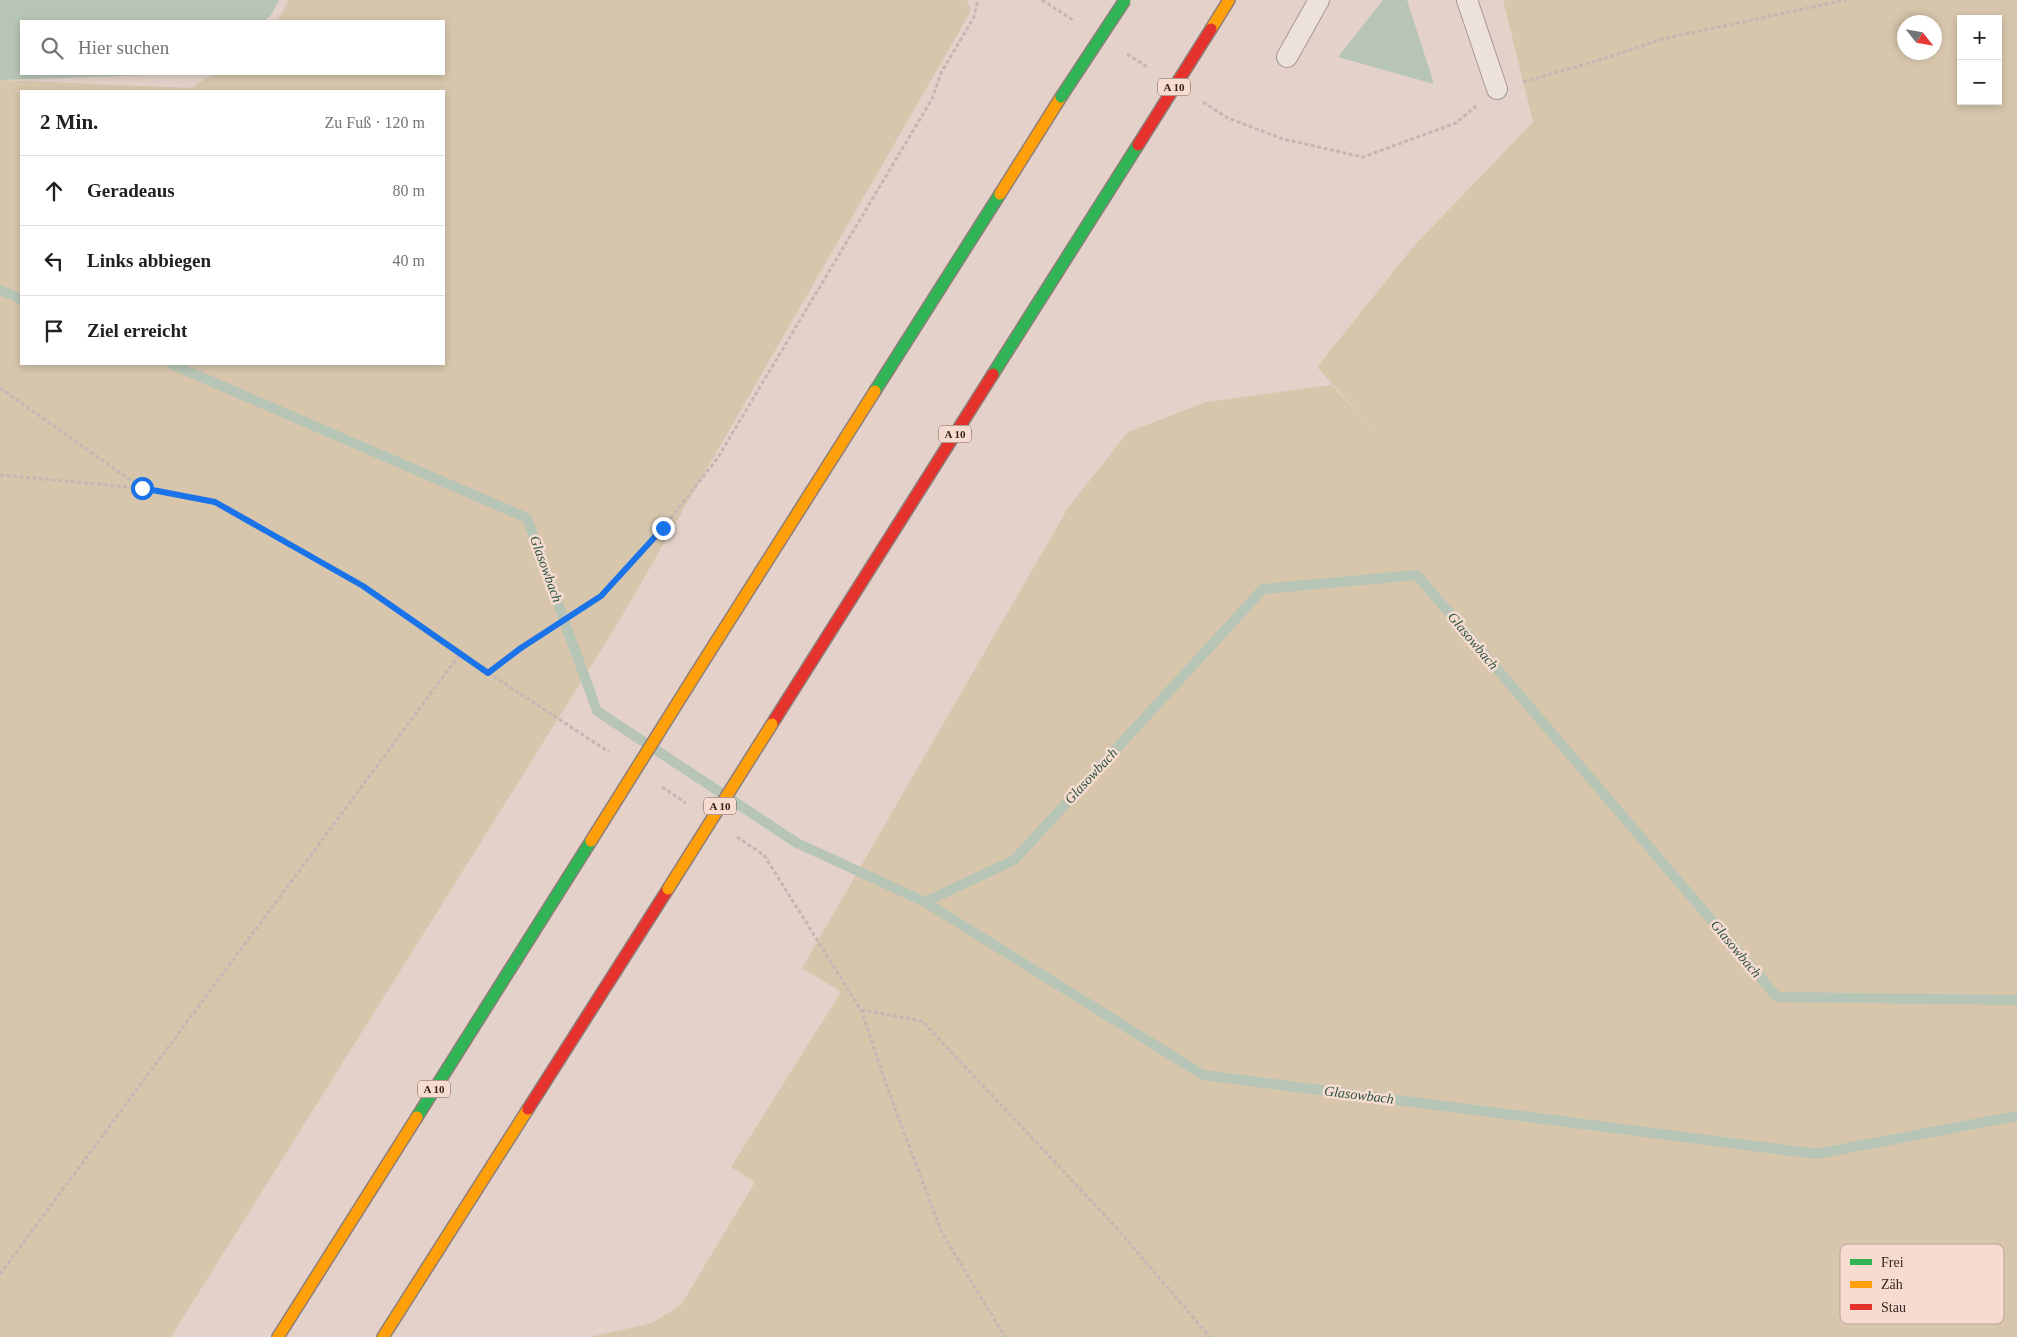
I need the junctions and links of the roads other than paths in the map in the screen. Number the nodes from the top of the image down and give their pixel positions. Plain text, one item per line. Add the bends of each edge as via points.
1 (1125, 0) edge
2 (1229, 0) edge
3 (1319, 0) edge
4 (1467, 0) edge
5 (1287, 57) dead end
6 (1496, 89) road end
7 (278, 1337) edge
8 (383, 1337) edge

1 - 7 highway, A 10, bridge
2 - 8 highway, A 10, bridge
3 - 5 lane
4 - 6 lane

